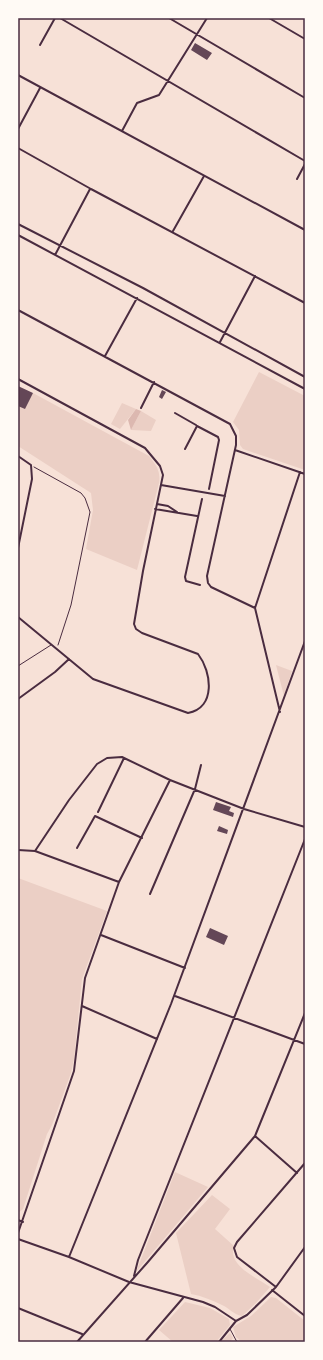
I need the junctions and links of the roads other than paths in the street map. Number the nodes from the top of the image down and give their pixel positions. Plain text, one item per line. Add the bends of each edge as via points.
1 (56, 18) edge
2 (60, 18) edge
3 (169, 18) edge
4 (207, 18) edge
5 (269, 18) edge
6 (198, 34) junction
7 (305, 39) edge
8 (40, 45) dead end
9 (18, 75) edge
10 (168, 82) junction
11 (40, 87) junction
12 (305, 98) edge
13 (18, 129) edge
14 (122, 131) junction
15 (18, 148) edge
16 (305, 161) edge
17 (305, 164) edge
18 (204, 176) junction
19 (297, 179) dead end
20 (90, 189) junction
21 (18, 224) edge
22 (305, 230) edge
23 (173, 231) junction
24 (18, 235) edge
25 (60, 246) junction
26 (55, 255) junction
27 (255, 276) junction
28 (137, 298) junction
29 (305, 303) edge
30 (18, 310) edge
31 (225, 334) junction
32 (220, 342) junction
33 (105, 356) junction
34 (305, 378) edge
35 (18, 379) edge
36 (154, 382) junction
37 (305, 389) edge
38 (141, 408) dead end
39 (175, 413) dead end
40 (197, 426) junction
41 (186, 449) dead end
42 (236, 450) junction
43 (18, 456) edge
44 (300, 472) junction
45 (305, 474) edge
46 (161, 485) junction
47 (209, 489) dead end
48 (225, 496) junction
49 (202, 498) dead end
50 (157, 504) junction
51 (155, 509) junction
52 (177, 512) junction
53 (198, 516) junction
54 (18, 548) edge
55 (200, 585) dead end
56 (255, 608) junction
57 (18, 617) edge
58 (305, 642) edge
59 (52, 644) junction
60 (69, 659) junction
61 (18, 666) edge
62 (18, 699) edge
63 (280, 712) junction
64 (124, 758) junction
65 (201, 765) dead end
66 (170, 780) junction
67 (195, 789) junction
68 (244, 809) junction
69 (98, 812) dead end
70 (305, 827) edge
71 (142, 838) junction
72 (305, 839) edge
73 (77, 848) dead end
74 (18, 850) edge
75 (35, 851) junction
76 (119, 882) junction
77 (150, 894) dead end
78 (101, 935) junction
79 (185, 968) junction
80 (174, 996) junction
81 (82, 1006) junction
82 (305, 1013) edge
83 (235, 1017) junction
84 (158, 1039) junction
85 (294, 1040) junction
86 (305, 1044) edge
87 (255, 1136) junction
88 (305, 1164) edge
89 (297, 1173) junction
90 (18, 1220) edge
91 (23, 1222) junction
92 (18, 1233) edge
93 (18, 1239) edge
94 (305, 1248) edge
95 (69, 1257) junction
96 (134, 1276) junction
97 (129, 1282) junction
98 (276, 1287) junction
99 (272, 1290) junction
100 (184, 1297) junction
101 (18, 1308) edge
102 (305, 1316) edge
103 (236, 1321) junction
104 (230, 1328) junction
105 (82, 1334) junction
106 (77, 1342) edge
107 (145, 1342) edge
108 (219, 1342) edge
109 (236, 1342) edge

1 - 8 street
2 - 10 street
3 - 6 street
4 - 6 street
5 - 7 street
6 - 10 street
6 - 12 street
9 - 11 street
10 - 14 street via 159,95 138,103
10 - 16 street
11 - 13 street
11 - 14 street
14 - 18 street
15 - 20 street
17 - 19 street
18 - 22 street
18 - 23 street
20 - 23 street
20 - 25 street
21 - 25 street
23 - 27 street
24 - 26 street
25 - 26 street
25 - 31 street
26 - 28 street
27 - 29 street
27 - 31 street
28 - 32 street
28 - 33 street
30 - 33 street
31 - 32 street
31 - 34 street
32 - 37 street
33 - 36 street
35 - 46 street via 145,448 160,466 163,475
36 - 38 street
36 - 42 street via 230,424 236,436
39 - 40 street
40 - 41 street
40 - 47 street via 215,434 219,440
42 - 44 street
42 - 48 street
43 - 54 street via 31,465 32,479
44 - 45 street
44 - 56 street
46 - 48 street
46 - 50 street
48 - 56 street via 207,576 208,583 211,587
49 - 53 street
50 - 51 street
50 - 52 street via 168,506
51 - 52 street
51 - 60 street via 134,624 142,633 198,654 207,676 207,700 196,711 188,713 93,679
52 - 53 street
53 - 55 street via 185,577 186,581
56 - 63 street
57 - 59 street
58 - 63 street
59 - 60 street
59 - 61 lane
60 - 62 street
63 - 68 street
64 - 66 street
64 - 69 street
64 - 75 street via 107,758 97,764
65 - 67 street
66 - 67 street
66 - 71 street
67 - 68 street
67 - 77 street
68 - 70 street
68 - 79 street
71 - 73 street via 95,816
71 - 76 street
72 - 83 street
74 - 75 street
75 - 76 street
76 - 78 street
78 - 79 street
78 - 81 street via 86,978
79 - 80 street
80 - 83 street
80 - 84 street
81 - 84 street
81 - 91 street via 74,1071
82 - 85 street
83 - 85 street
83 - 96 street via 188,1130
84 - 95 street
85 - 86 street
85 - 87 street
87 - 89 street
87 - 96 street
88 - 89 street
89 - 98 street via 234,1248 237,1257
90 - 91 street
91 - 92 street
93 - 95 street
94 - 98 street
95 - 97 street
96 - 97 street
97 - 100 street
97 - 105 street
98 - 99 street
99 - 102 street
99 - 103 street via 247,1315
100 - 103 street via 209,1305
100 - 107 street
101 - 105 street
103 - 104 street
104 - 108 street
104 - 109 lane
105 - 106 street

